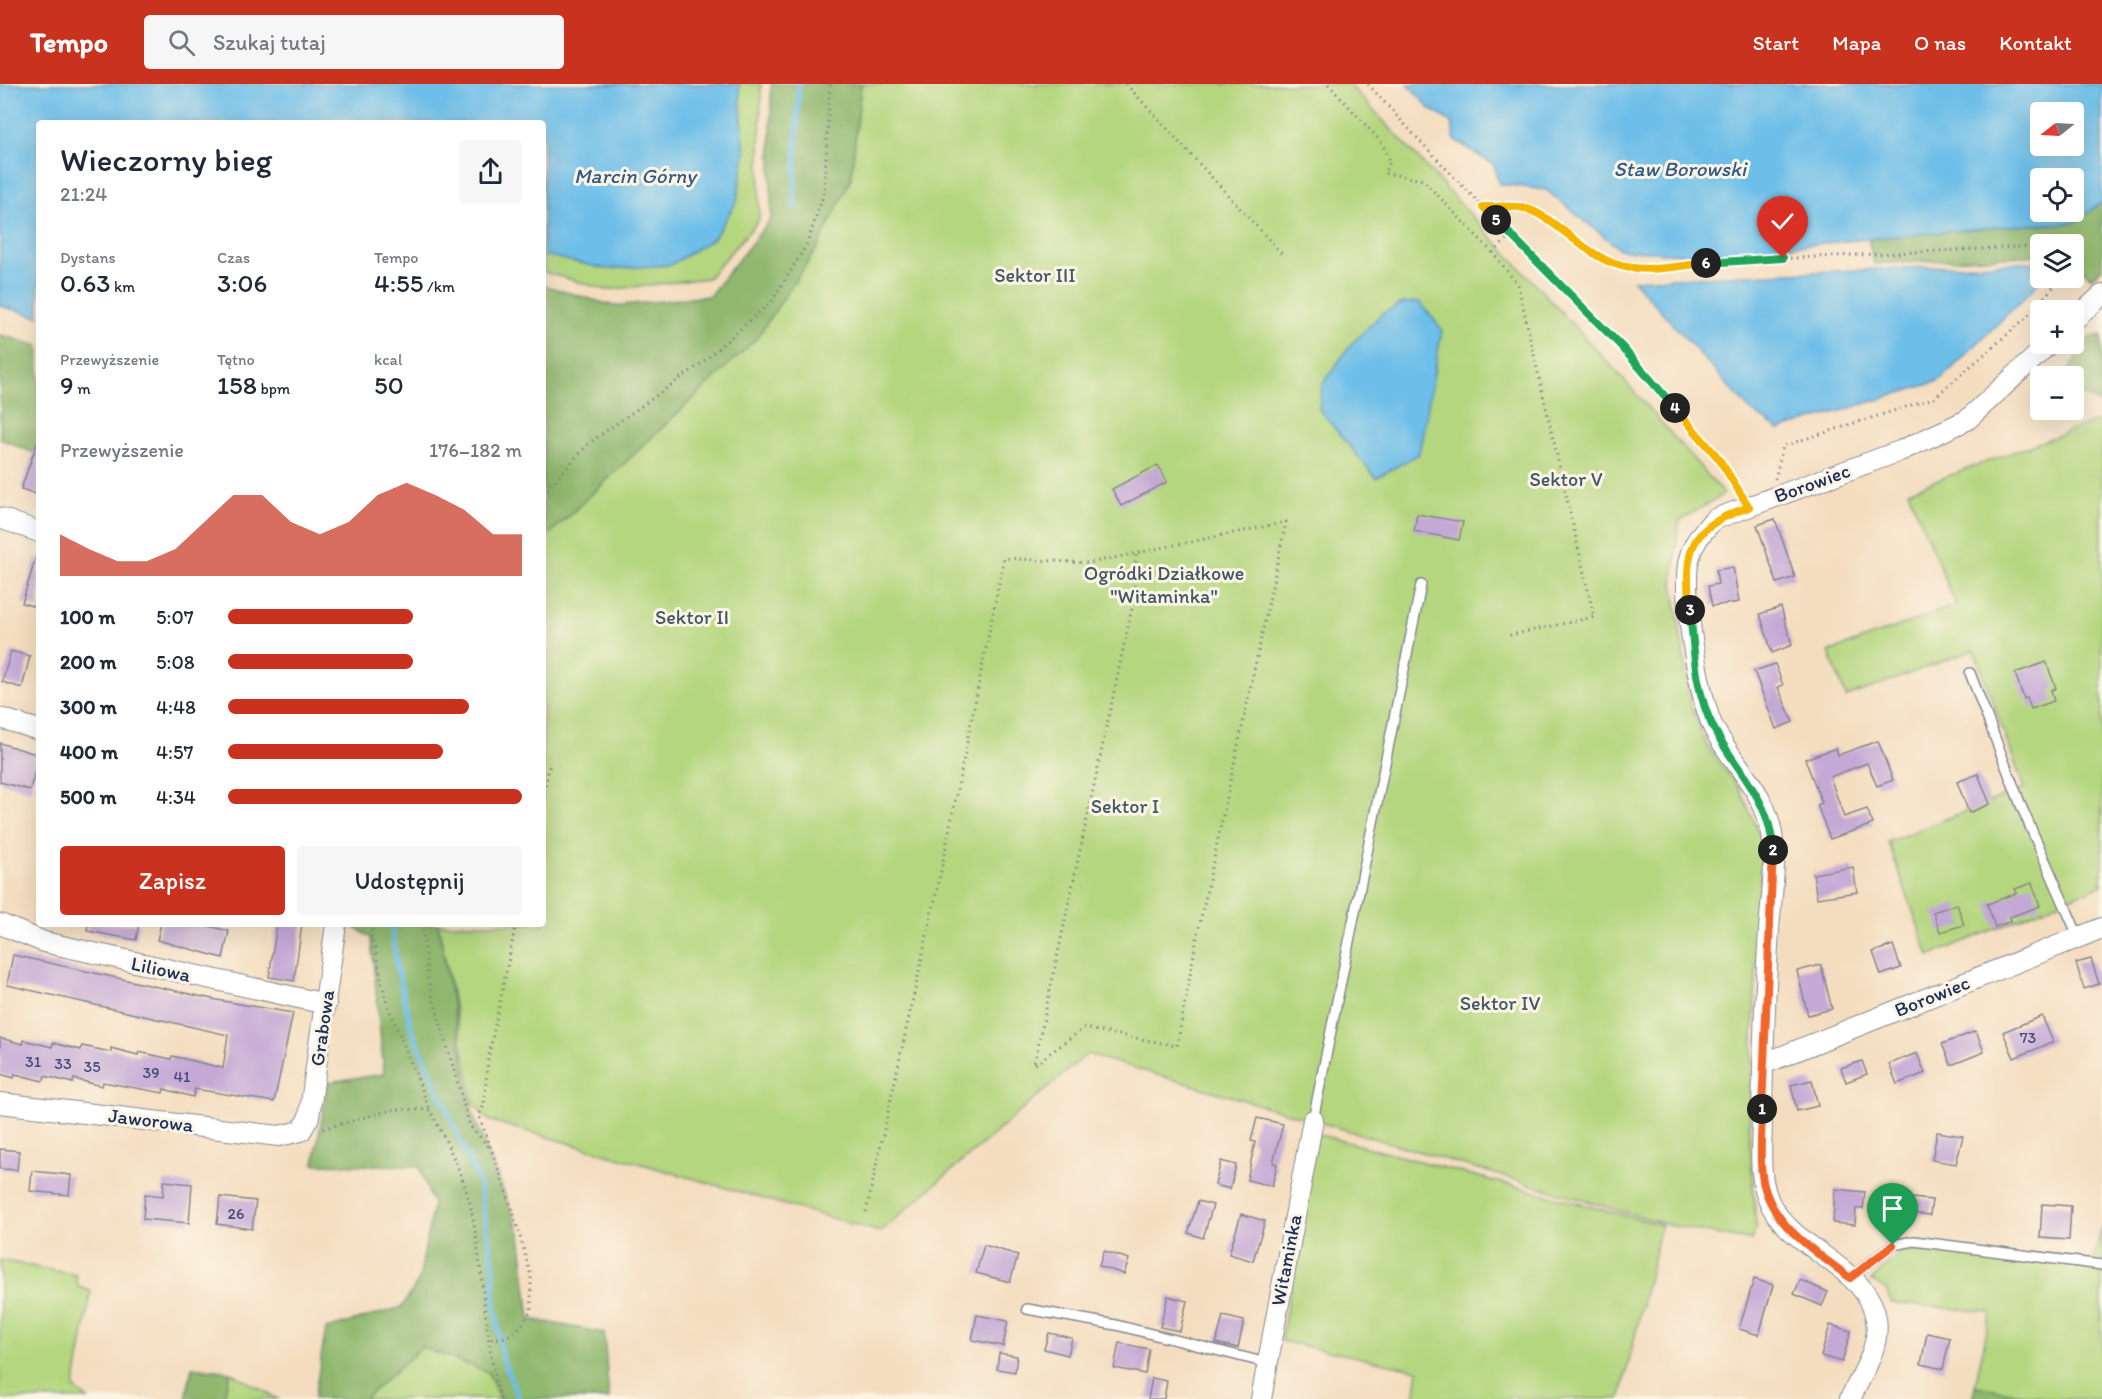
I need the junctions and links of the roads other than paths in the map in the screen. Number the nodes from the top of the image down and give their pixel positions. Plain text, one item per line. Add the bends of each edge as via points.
1 (2102, 295) edge
2 (2084, 311) edge
3 (2038, 354) edge
4 (0, 518) edge
5 (36, 531) edge
6 (1421, 585) dead end
7 (1971, 673) dead end
8 (0, 718) edge
9 (36, 729) edge
10 (0, 924) edge
11 (336, 927) edge
12 (2102, 928) edge
13 (2079, 938) junction
14 (326, 1004) junction
15 (1763, 1064) junction
16 (0, 1103) edge
17 (1313, 1120) joint
18 (301, 1131) joint
19 (2102, 1264) edge
20 (1850, 1278) junction
21 (1027, 1309) dead end
22 (1267, 1363) junction
23 (1261, 1399) edge
24 (1850, 1399) edge

1 - 2 street
3 - 15 street, Borowiec via 1967,420 1900,451 1715,519 1692,550 1688,575 1702,698 1718,736 1760,797 1772,834
4 - 5 street
6 - 17 lane
7 - 13 lane via 2022,808
8 - 9 street
10 - 14 street, Liliowa via 44,942
11 - 14 street, Grabowa
12 - 13 street, Borowiec
13 - 15 street, Borowiec
14 - 18 street, Grabowa via 309,1117
15 - 20 street, Borowiec via 1761,1169 1768,1200 1788,1228
16 - 18 street, Jaworowa via 279,1136
17 - 22 street, Witaminka
19 - 20 lane via 1914,1241 1893,1245
20 - 24 street, Borowiec via 1871,1301 1877,1327 1873,1351
21 - 22 lane via 1116,1325
22 - 23 street, Witaminka

